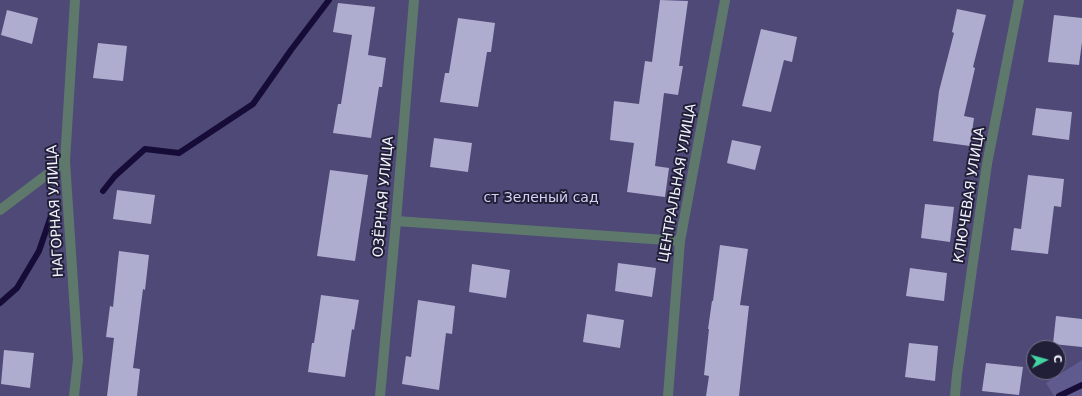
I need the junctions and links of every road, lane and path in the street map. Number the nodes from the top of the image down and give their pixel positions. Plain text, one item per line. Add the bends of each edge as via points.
1 (75, 0) edge
2 (414, 0) edge
3 (725, 0) edge
4 (1019, 0) edge
5 (65, 161) junction
6 (0, 210) edge
7 (396, 221) junction
8 (680, 241) junction
9 (74, 396) edge
10 (380, 396) edge
11 (668, 396) edge
12 (955, 396) edge

1 - 5 street, НАГОРНАЯ УЛИЦА
2 - 7 street, ОЗЁРНАЯ УЛИЦА
3 - 8 street, ЦЕНТРАЛЬНАЯ УЛИЦА
4 - 12 street, КЛЮЧЕВАЯ УЛИЦА via 987,164
5 - 6 street
5 - 9 street, НАГОРНАЯ УЛИЦА via 78,358
7 - 8 street
7 - 10 street, ОЗЁРНАЯ УЛИЦА
8 - 11 street, ЦЕНТРАЛЬНАЯ УЛИЦА

